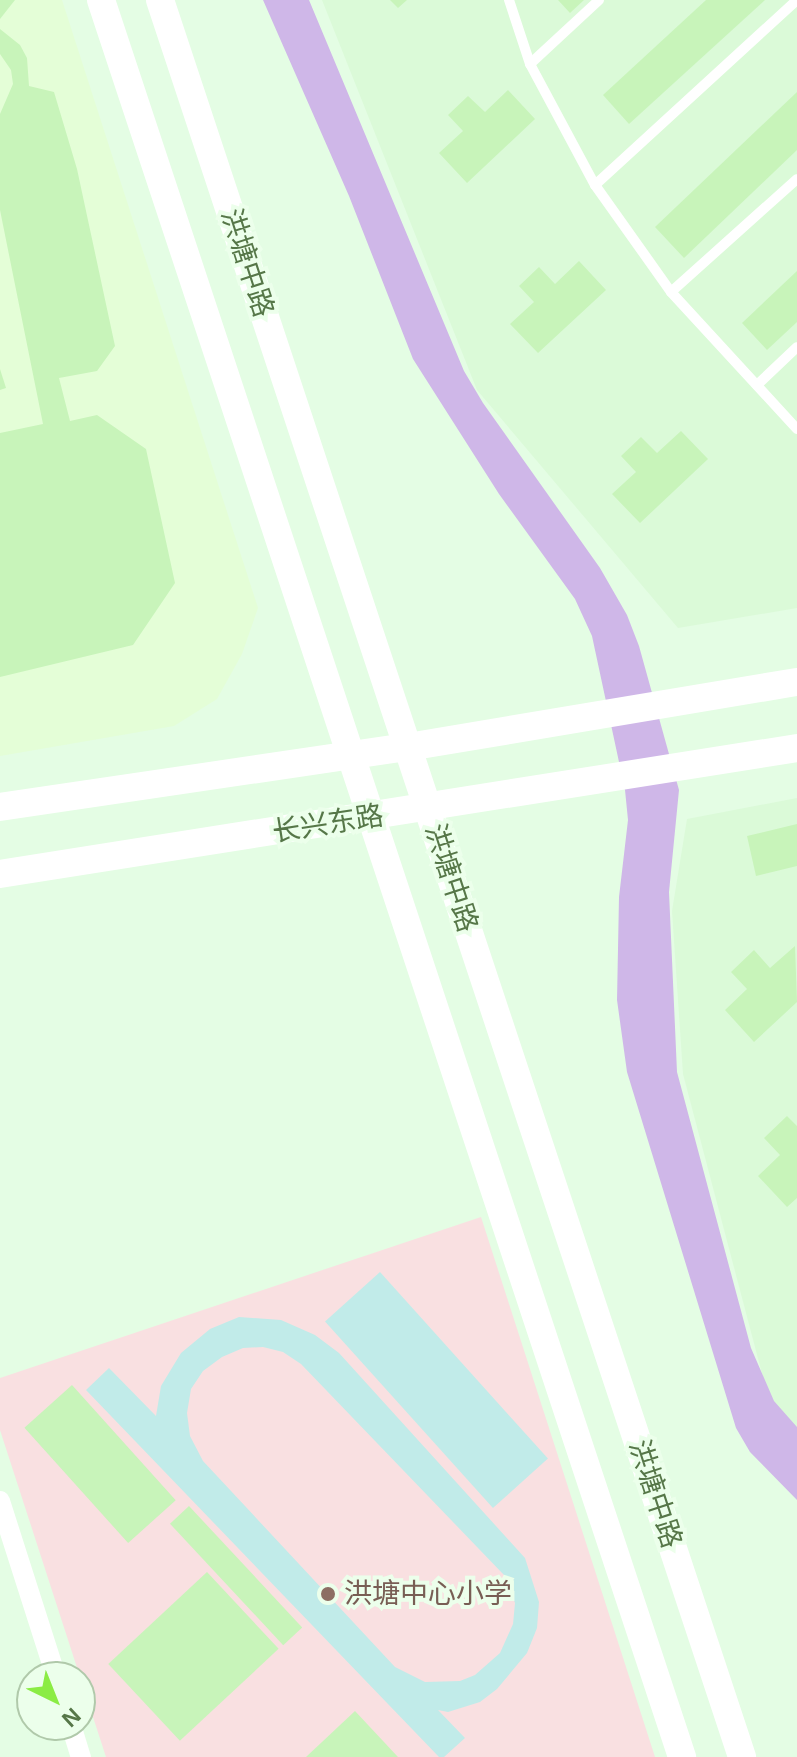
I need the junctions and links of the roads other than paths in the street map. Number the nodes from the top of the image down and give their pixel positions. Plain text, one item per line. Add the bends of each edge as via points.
1 (101, 0) edge
2 (160, 0) edge
3 (509, 0) edge
4 (599, 0) edge
5 (797, 0) edge
6 (530, 64) junction
7 (797, 179) edge
8 (595, 185) junction
9 (671, 292) junction
10 (797, 347) edge
11 (757, 385) junction
12 (797, 429) edge
13 (797, 682) edge
14 (408, 747) junction
15 (797, 748) edge
16 (351, 755) junction
17 (0, 807) edge
18 (428, 808) junction
19 (371, 818) junction
20 (0, 874) edge
21 (0, 1501) edge
22 (51, 1661) edge
23 (682, 1757) edge
24 (742, 1757) edge

1 - 16 main road, 洪塘中路
2 - 14 main road, 洪塘中路
3 - 6 lane
4 - 6 lane
5 - 8 lane
6 - 8 lane
7 - 9 lane
8 - 9 lane
9 - 11 lane
10 - 11 lane
11 - 12 lane
13 - 14 main road
14 - 16 main road
14 - 18 main road, 洪塘中路
15 - 18 main road, 长兴东路
16 - 17 main road
16 - 19 main road, 洪塘中路
18 - 19 main road, 长兴东路
18 - 24 main road, 洪塘中路
19 - 20 main road, 长兴东路
19 - 23 main road, 洪塘中路
21 - 22 street

